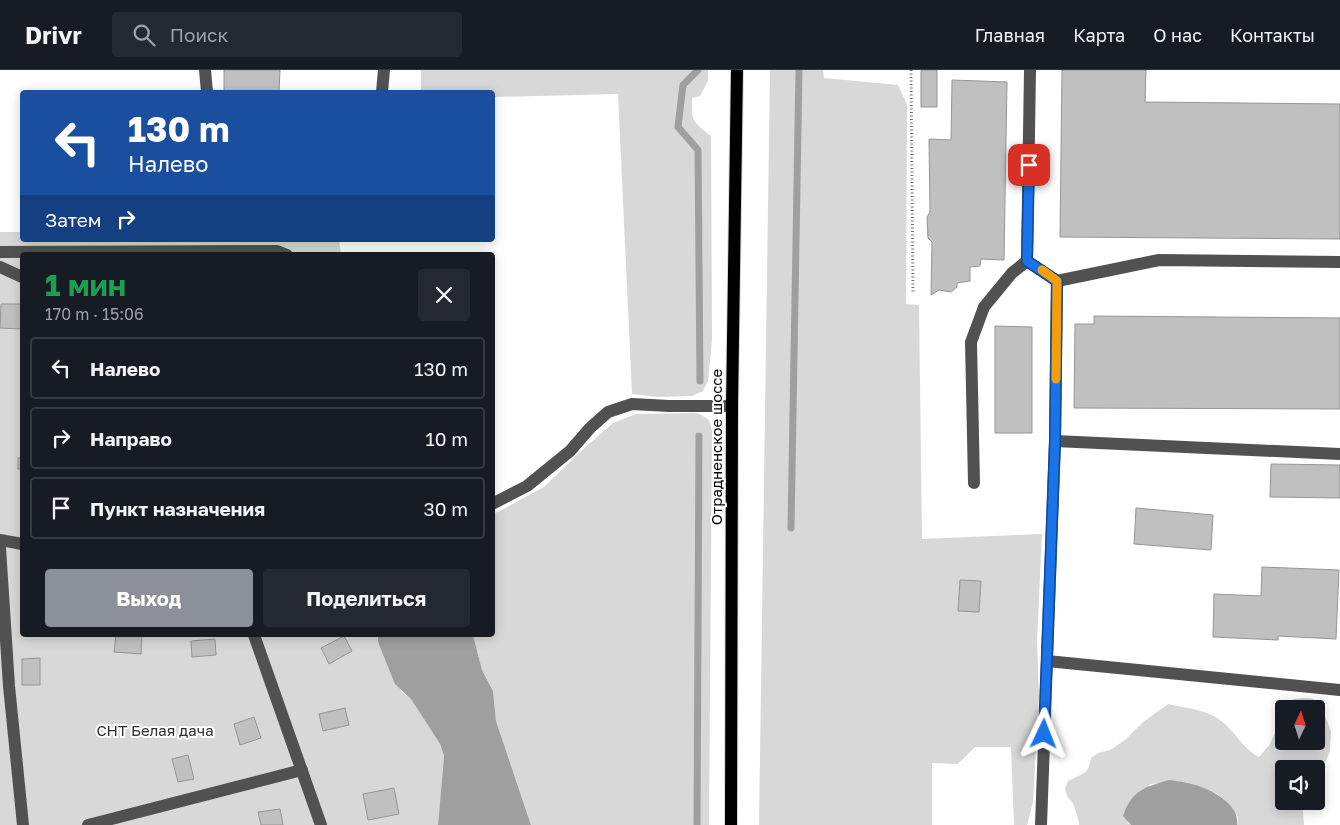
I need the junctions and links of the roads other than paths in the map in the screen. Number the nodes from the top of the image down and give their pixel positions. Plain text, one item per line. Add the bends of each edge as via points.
1 (205, 70) edge
2 (384, 70) edge
3 (737, 70) edge
4 (1030, 70) edge
5 (207, 90) edge
6 (382, 90) edge
7 (0, 252) edge
8 (280, 252) edge
9 (1027, 261) junction
10 (1340, 262) edge
11 (0, 267) edge
12 (20, 276) edge
13 (1057, 281) junction
14 (732, 406) junction
15 (1055, 441) junction
16 (1340, 454) edge
17 (974, 483) dead end
18 (495, 502) edge
19 (0, 540) edge
20 (20, 544) edge
21 (0, 548) edge
22 (255, 637) edge
23 (1047, 661) junction
24 (1340, 690) edge
25 (302, 770) junction
26 (23, 825) edge
27 (88, 825) edge
28 (321, 825) edge
29 (731, 825) edge
30 (1041, 825) edge

1 - 5 street
2 - 6 street
3 - 14 main road, Отрадненское шоссе
4 - 9 street
7 - 8 street
9 - 13 street
9 - 17 street via 1012,273 984,307 971,342
10 - 13 street via 1159,260
11 - 12 street
13 - 15 street
14 - 18 street via 632,404 608,412 570,451 527,486
14 - 29 main road, Отрадненское шоссе
15 - 16 street
15 - 23 street
19 - 20 street
21 - 26 street
22 - 25 street
23 - 24 street
23 - 30 street
25 - 27 street
25 - 28 street

